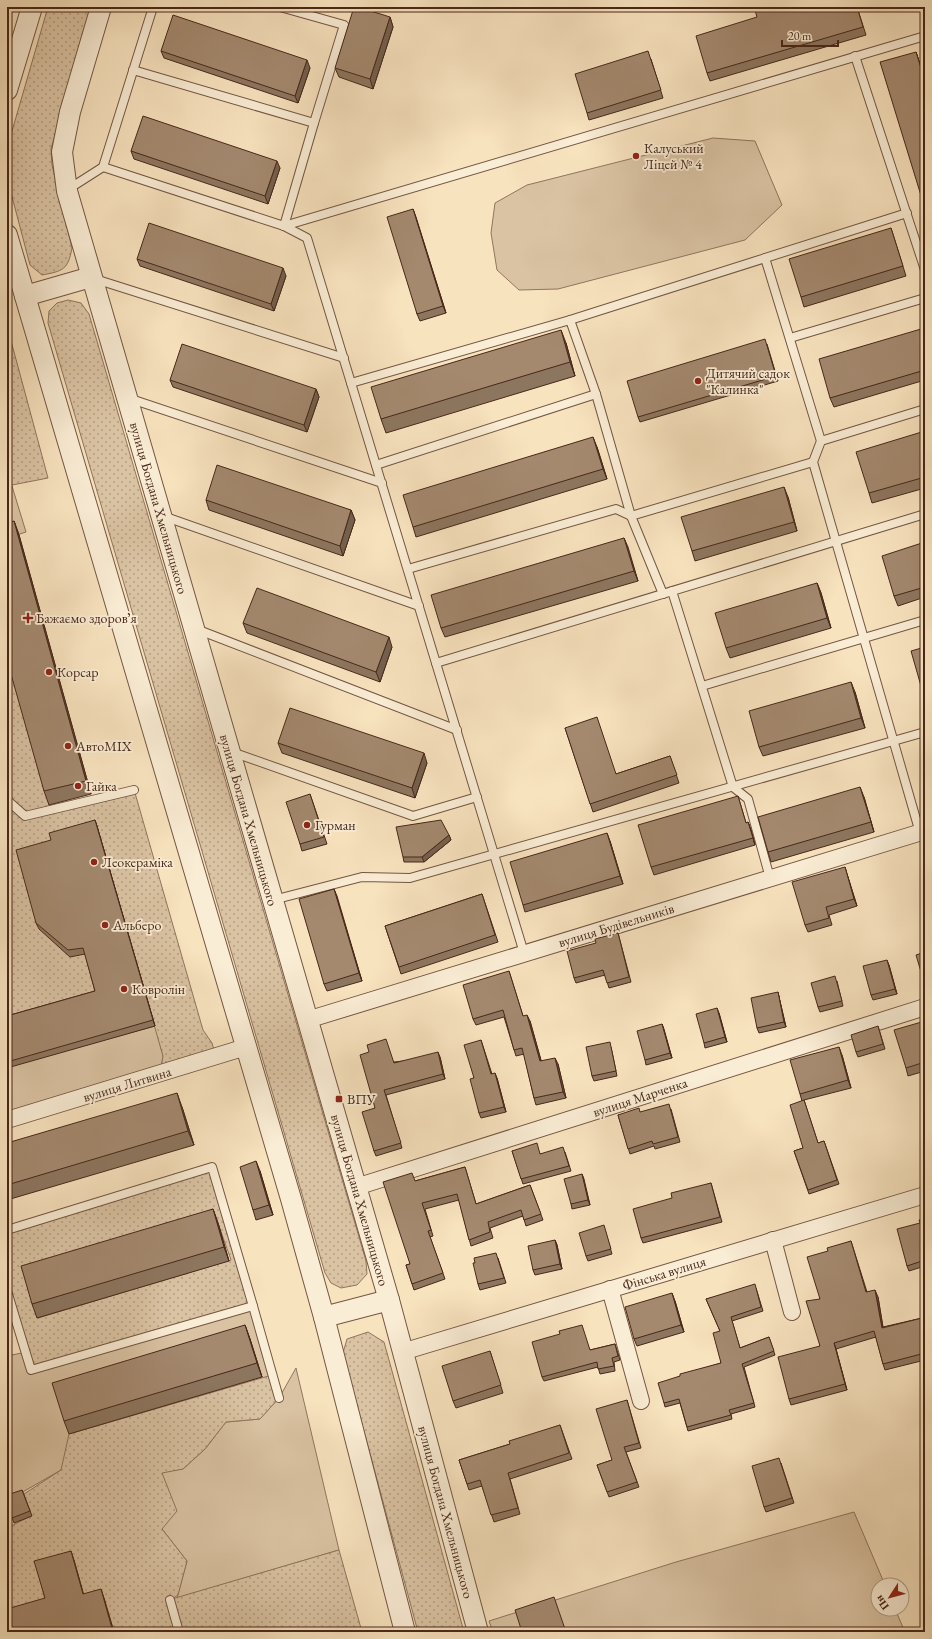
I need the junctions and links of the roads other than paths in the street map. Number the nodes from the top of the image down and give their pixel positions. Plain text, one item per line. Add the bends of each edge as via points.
1 (32, 7) edge
2 (101, 7) edge
3 (153, 7) edge
4 (280, 7) edge
5 (925, 36) edge
6 (855, 56) junction
7 (134, 70) junction
8 (7, 87) edge
9 (314, 123) junction
10 (103, 167) junction
11 (66, 191) junction
12 (907, 213) junction
13 (284, 226) junction
14 (7, 235) edge
15 (765, 258) junction
16 (925, 270) edge
17 (91, 276) junction
18 (25, 296) junction
19 (925, 298) edge
20 (570, 320) junction
21 (790, 338) junction
22 (344, 358) junction
23 (351, 383) junction
24 (596, 394) junction
25 (126, 397) junction
26 (925, 409) edge
27 (821, 441) junction
28 (813, 462) junction
29 (376, 465) junction
30 (382, 483) junction
31 (925, 514) edge
32 (160, 515) junction
33 (631, 516) junction
34 (836, 541) junction
35 (408, 569) junction
36 (672, 591) junction
37 (663, 594) junction
38 (419, 606) junction
39 (925, 620) edge
40 (193, 628) junction
41 (864, 637) junction
42 (436, 663) junction
43 (702, 686) junction
44 (456, 730) junction
45 (925, 732) edge
46 (895, 741) junction
47 (229, 751) junction
48 (733, 786) junction
49 (134, 790) dead end
50 (477, 797) junction
51 (7, 800) edge
52 (923, 832) edge
53 (495, 854) junction
54 (770, 878) junction
55 (273, 901) junction
56 (524, 953) junction
57 (925, 1007) edge
58 (307, 1020) junction
59 (246, 1047) junction
60 (7, 1120) edge
61 (356, 1187) junction
62 (925, 1194) edge
63 (7, 1230) edge
64 (773, 1240) junction
65 (610, 1289) junction
66 (7, 1291) edge
67 (389, 1300) junction
68 (253, 1306) junction
69 (792, 1312) dead end
70 (324, 1317) junction
71 (402, 1352) junction
72 (279, 1398) dead end
73 (641, 1401) dead end
74 (170, 1600) dead end
75 (179, 1632) edge
76 (405, 1632) edge
77 (478, 1632) edge

1 - 8 street
2 - 11 street, вулиця Богдана Хмельницького via 70,112 62,152
3 - 7 lane
4 - 9 lane via 344,25
5 - 6 lane
6 - 12 lane
6 - 13 lane
7 - 9 lane
7 - 10 lane
9 - 13 lane
10 - 11 lane
10 - 13 lane
11 - 17 street, вулиця Богдана Хмельницького
12 - 15 lane
12 - 16 lane
13 - 22 lane via 307,238
14 - 18 street
15 - 20 lane
15 - 21 lane
17 - 18 street
17 - 22 lane via 103,283
17 - 25 street, вулиця Богдана Хмельницького
18 - 59 street
19 - 21 lane
20 - 23 lane
20 - 24 lane
21 - 27 lane
22 - 23 lane
23 - 29 lane
24 - 29 lane
24 - 33 lane
25 - 30 lane
25 - 32 street, вулиця Богдана Хмельницького
26 - 27 lane
27 - 28 lane
28 - 33 lane
28 - 34 lane
29 - 30 lane
30 - 35 lane
31 - 34 lane
32 - 38 lane
32 - 40 street, вулиця Богдана Хмельницького
33 - 35 lane via 616,509
33 - 37 lane
34 - 36 lane
34 - 41 lane
35 - 38 lane
36 - 37 lane
36 - 43 lane
37 - 42 lane
38 - 42 lane
39 - 41 lane
40 - 44 lane
40 - 47 street, вулиця Богдана Хмельницького
41 - 43 lane
41 - 46 lane
42 - 44 lane
43 - 48 lane
44 - 50 lane
45 - 46 lane
46 - 48 lane
46 - 52 lane
47 - 50 lane via 413,816
47 - 55 street, вулиця Богдана Хмельницького
48 - 53 lane
48 - 54 lane via 748,799
49 - 51 lane via 25,816
50 - 53 lane
52 - 54 street, вулиця Будівельників
53 - 55 lane via 410,878 362,877
53 - 56 lane
54 - 56 street, вулиця Будівельників
55 - 58 street, вулиця Богдана Хмельницького
56 - 58 street, вулиця Будівельників
57 - 61 street, вулиця Марченка
58 - 61 street, вулиця Богдана Хмельницького
59 - 60 street, вулиця Литвина
59 - 70 street
61 - 67 street, вулиця Богдана Хмельницького
62 - 64 street, Фінська вулиця
63 - 68 lane via 212,1167
64 - 65 street, Фінська вулиця
64 - 69 street
65 - 71 street, Фінська вулиця
65 - 73 street
66 - 68 lane via 31,1370
67 - 70 street
67 - 71 street, вулиця Богдана Хмельницького
68 - 72 lane
70 - 76 street
71 - 77 street, вулиця Богдана Хмельницького
74 - 75 lane

